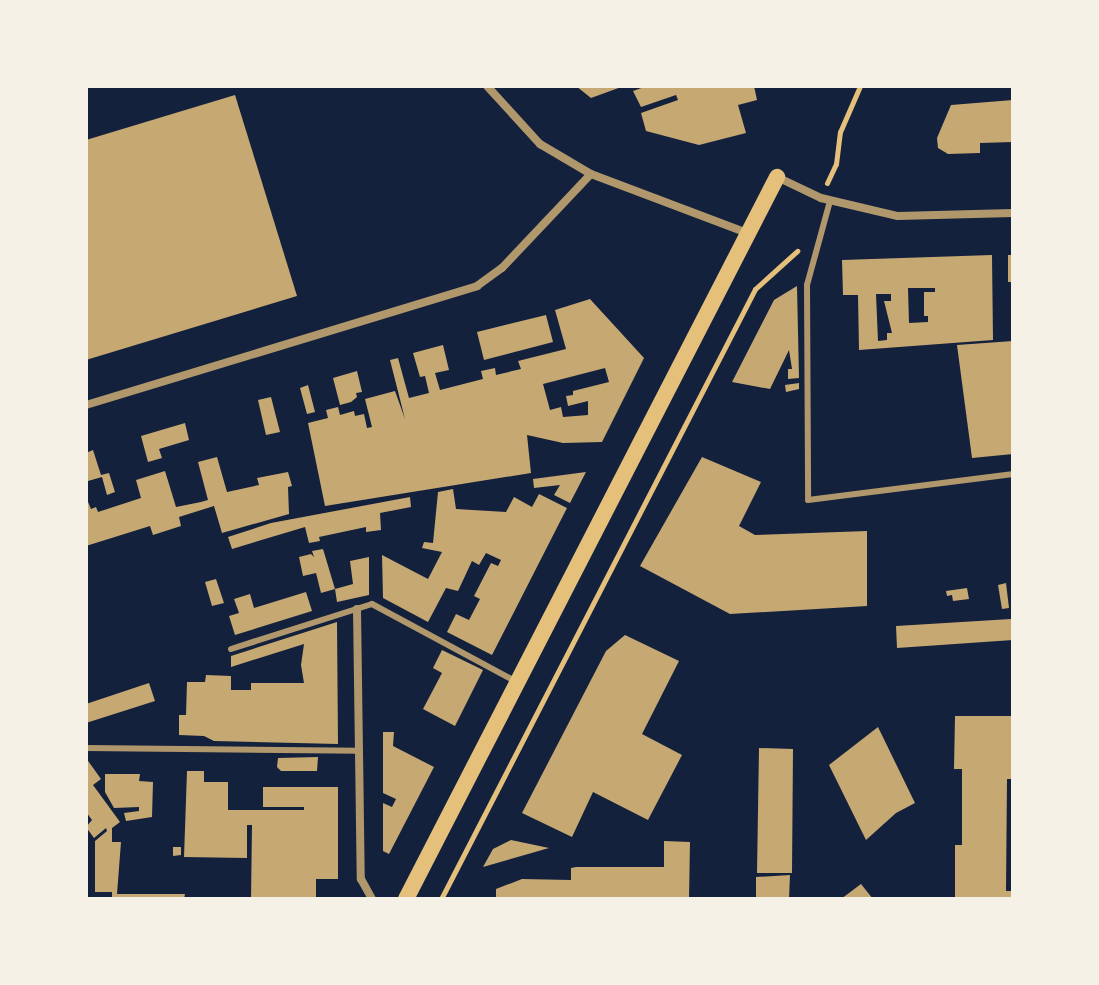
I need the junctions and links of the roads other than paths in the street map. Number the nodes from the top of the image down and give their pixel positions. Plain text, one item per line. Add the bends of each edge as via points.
1 (487, 86) edge
2 (591, 174) junction
3 (777, 177) joint
4 (830, 201) junction
5 (1013, 213) edge
6 (747, 233) junction
7 (86, 405) edge
8 (1013, 474) edge
9 (357, 609) junction
10 (231, 649) dead end
11 (518, 683) junction
12 (86, 748) edge
13 (359, 751) junction
14 (372, 899) edge
15 (406, 899) edge

1 - 2 street via 540,144
2 - 6 street
2 - 7 street via 502,268 477,286
3 - 4 street
3 - 6 main road
4 - 5 street via 898,216
4 - 8 lane via 807,285 808,500
6 - 11 main road
9 - 10 lane
9 - 11 lane via 372,604
9 - 13 street
11 - 15 main road
12 - 13 lane
13 - 14 street via 361,879

